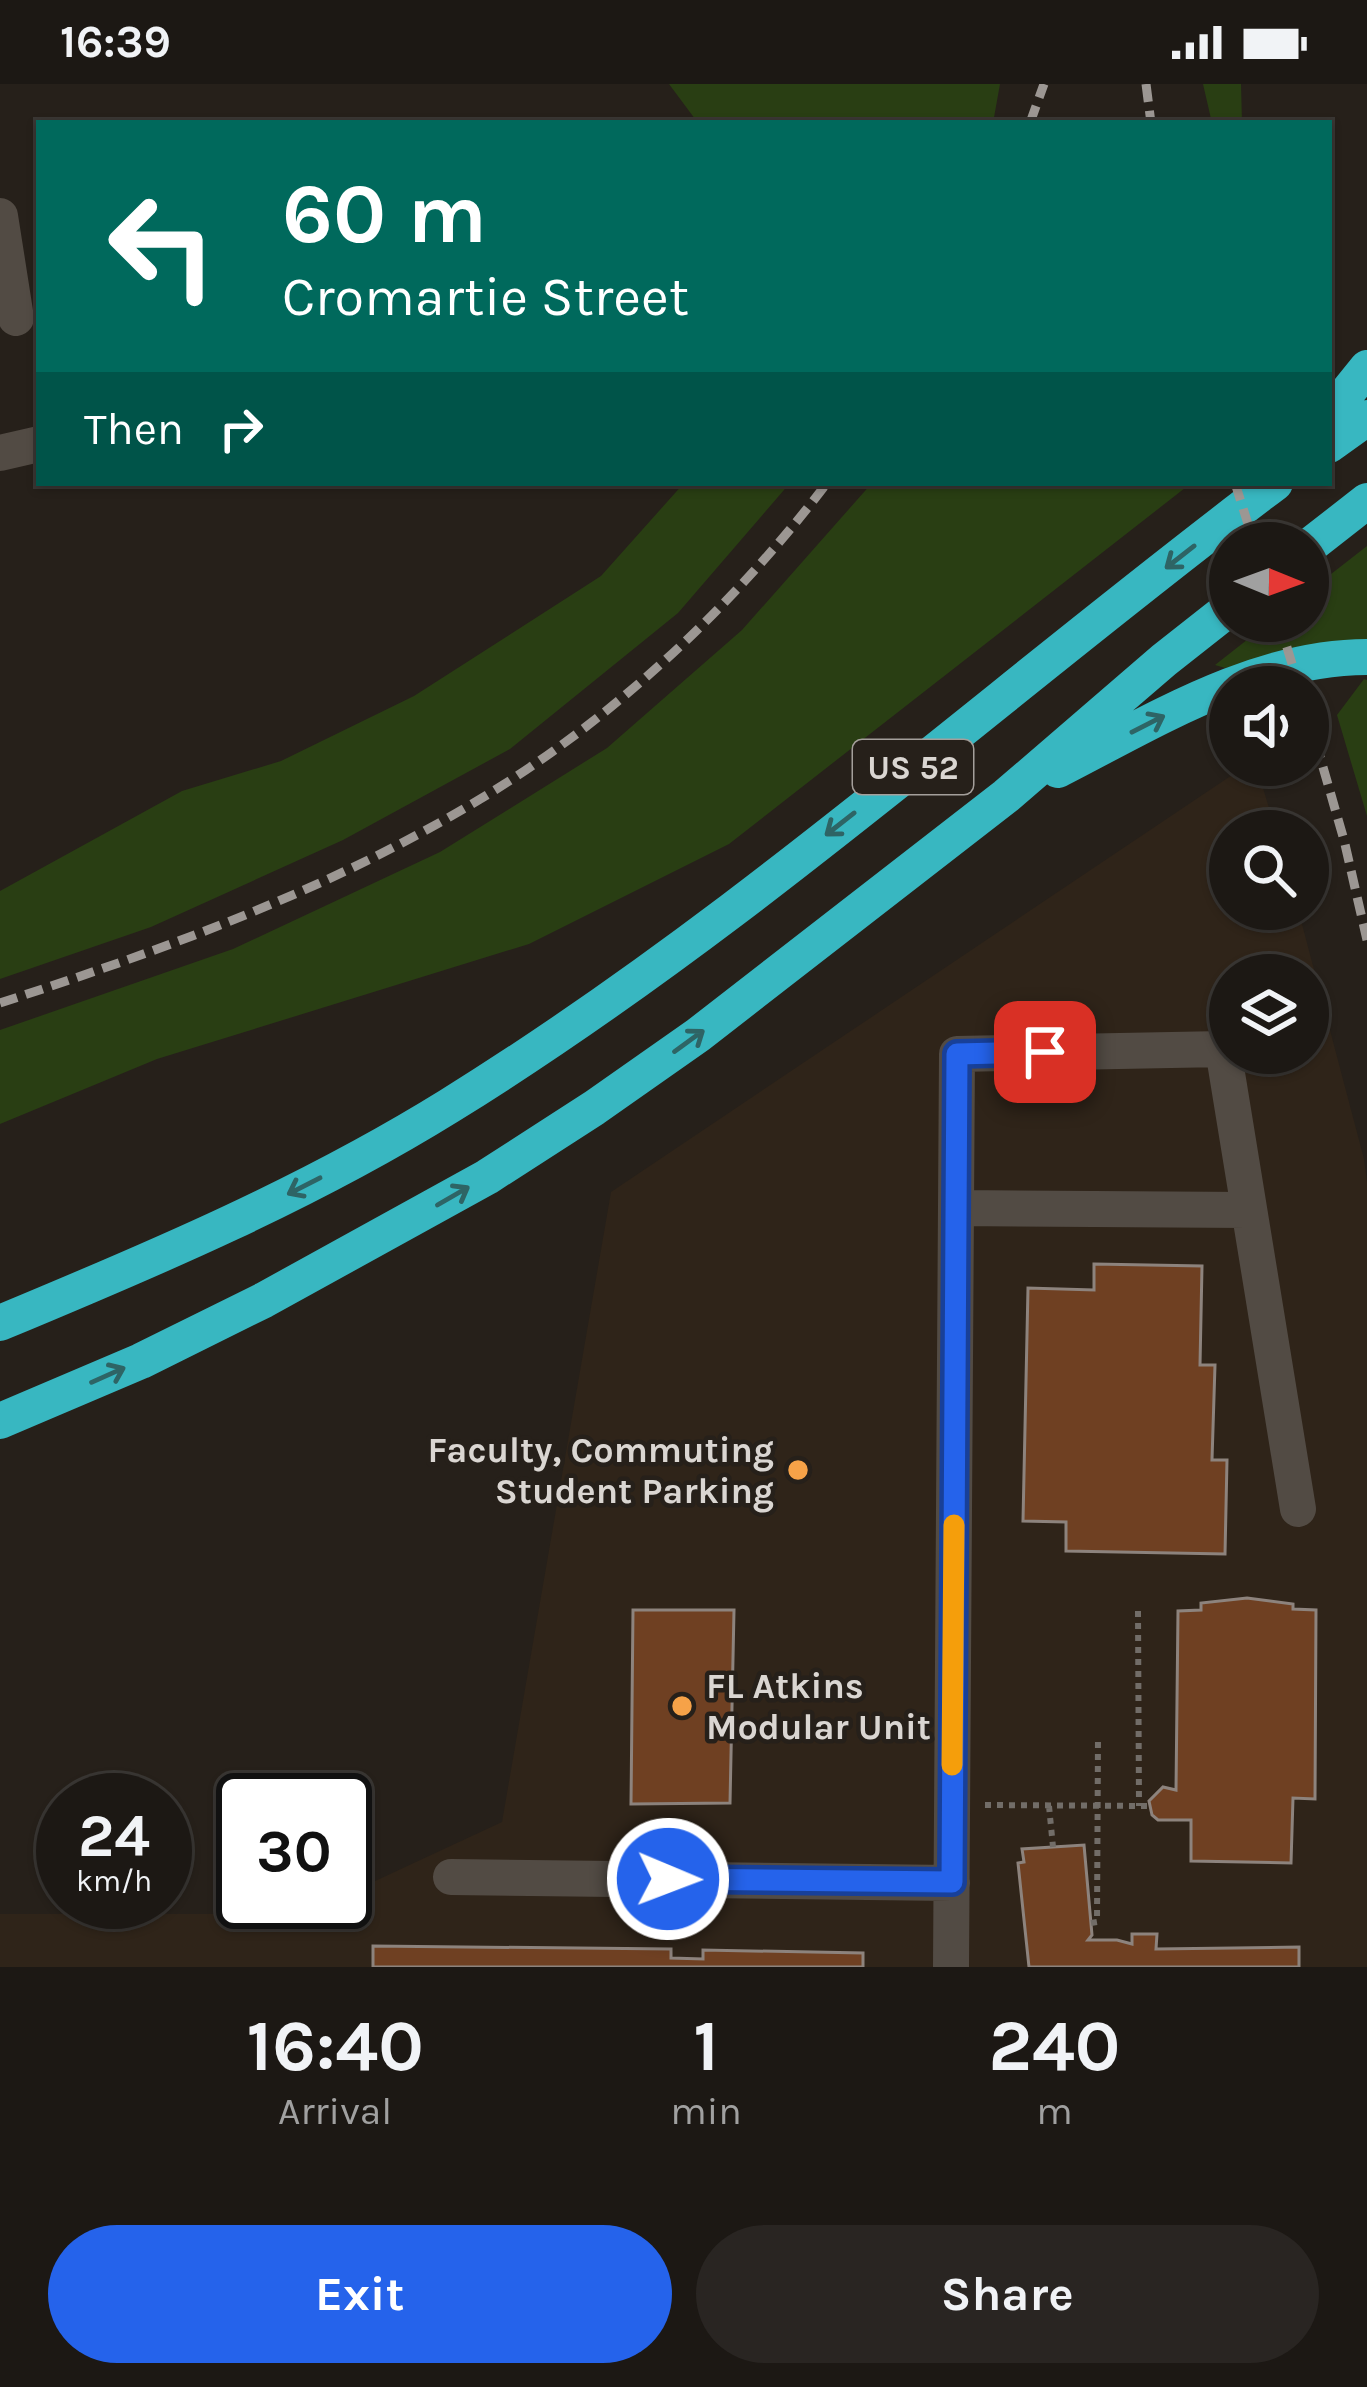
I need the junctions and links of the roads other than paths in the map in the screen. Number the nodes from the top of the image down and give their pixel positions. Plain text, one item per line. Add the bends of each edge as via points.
1 (0, 216) edge
2 (18, 318) edge
3 (1367, 368) edge
4 (1332, 411) edge
5 (1367, 418) edge
6 (1332, 443) edge
7 (36, 445) edge
8 (0, 453) edge
9 (1270, 486) edge
10 (1367, 501) edge
11 (1329, 531) edge
12 (1209, 625) edge
13 (1367, 657) edge
14 (1006, 796) junction
15 (956, 1208) junction
16 (1249, 1210) junction
17 (0, 1323) edge
18 (0, 1421) edge
19 (1298, 1509) dead end
20 (451, 1876) dead end
21 (952, 1882) junction
22 (951, 1967) edge

1 - 2 street
3 - 4 highway
5 - 6 highway
7 - 8 street
9 -> 17 highway, US 52 via 748,897 550,1042 338,1169
10 - 11 highway
12 - 14 highway, US 52
14 -> 13 highway via 1234,685 1274,670
18 -> 14 highway, US 52 via 264,1300 487,1177 698,1035
15 - 16 street
15 - 16 street via 957,1054 1223,1049
15 - 21 street
16 - 19 street
20 - 21 street
21 - 22 street

